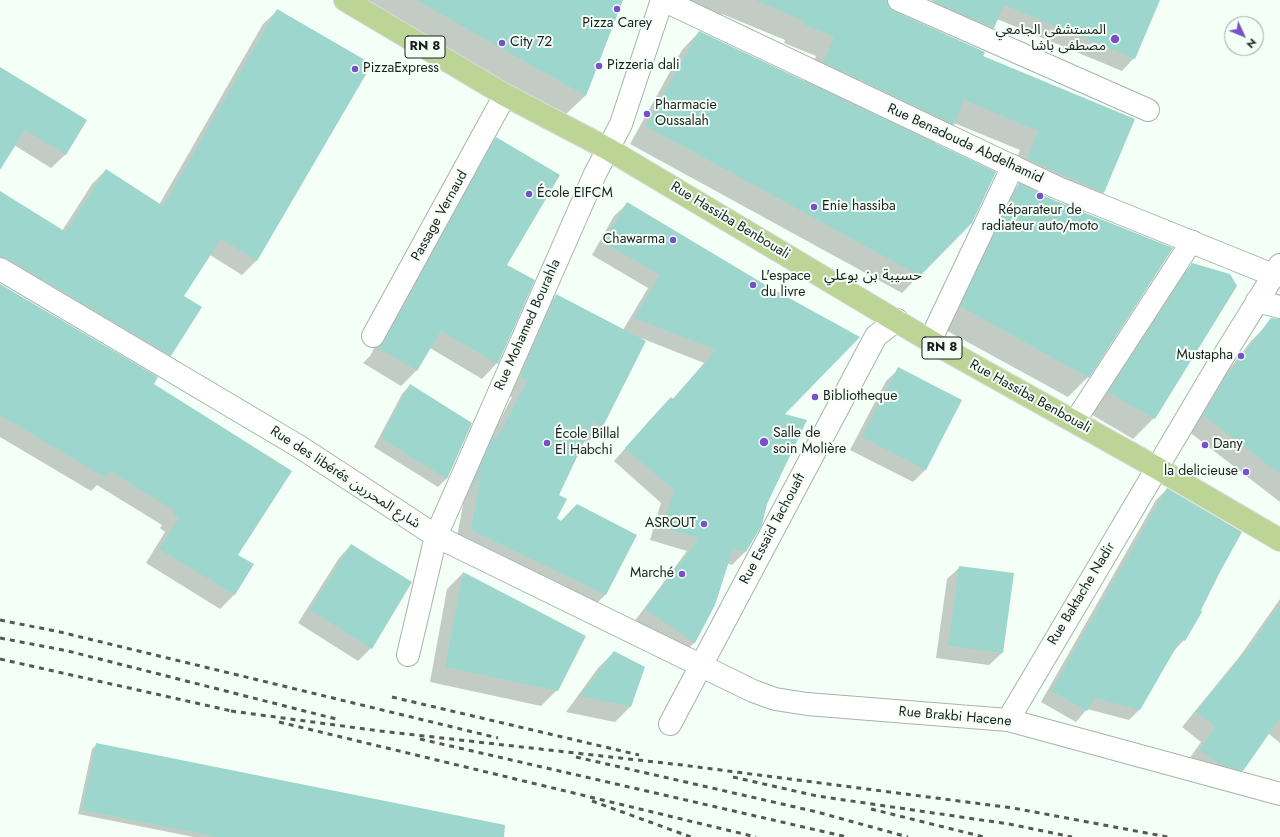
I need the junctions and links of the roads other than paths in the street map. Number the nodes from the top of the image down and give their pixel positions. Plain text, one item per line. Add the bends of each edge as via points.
1 (345, 0) edge
2 (663, 0) edge
3 (898, 0) edge
4 (505, 95) junction
5 (1148, 110) dead end
6 (608, 149) junction
7 (1013, 166) junction
8 (1192, 241) junction
9 (0, 269) edge
10 (1276, 270) edge
11 (1257, 301) junction
12 (1280, 307) edge
13 (897, 320) junction
14 (373, 336) dead end
15 (930, 341) junction
16 (1074, 422) junction
17 (1157, 468) junction
18 (436, 536) junction
19 (1280, 540) edge
20 (408, 655) dead end
21 (700, 667) junction
22 (1008, 720) junction
23 (670, 724) dead end
24 (1280, 794) edge

1 - 4 main road, Rue Hassiba Benbouali / RN 8
2 - 6 street, Rue Mohamed Bourahla via 621,124
2 - 7 street, Rue Benadouda Abdelhamid
3 - 5 street
4 - 6 main road, Rue Hassiba Benbouali / RN 8
4 - 14 street, Passage Vernaud
6 - 13 main road, Rue Hassiba Benbouali / RN 8
6 - 18 street, Rue Mohamed Bourahla
7 - 8 street, Rue Benadouda Abdelhamid via 1058,188
7 - 15 street
8 - 10 street, Rue Benadouda Abdelhamid
8 - 16 street
9 - 18 street, Rue des libérés شارع المحررين via 300,447
10 - 11 street, Rue Baktache Nadir
11 - 12 street
11 - 17 street, Rue Baktache Nadir
13 - 15 main road, Rue Hassiba Benbouali / RN 8
13 - 21 street, Rue Essaïd Tachouaft via 876,336
15 - 16 main road, Rue Hassiba Benbouali / RN 8
16 - 17 main road, Rue Hassiba Benbouali / RN 8
17 - 19 main road, Rue Hassiba Benbouali / RN 8
17 - 22 street, Rue Baktache Nadir
18 - 20 street, Rue Mohamed Bourahla
18 - 21 street, Rue des libérés شارع المحررين
21 - 22 street, Rue Brakbi Hacene via 775,699 806,704
21 - 23 street, Rue Essaïd Tachouaft
22 - 24 street, Rue Brakbi Hacene

